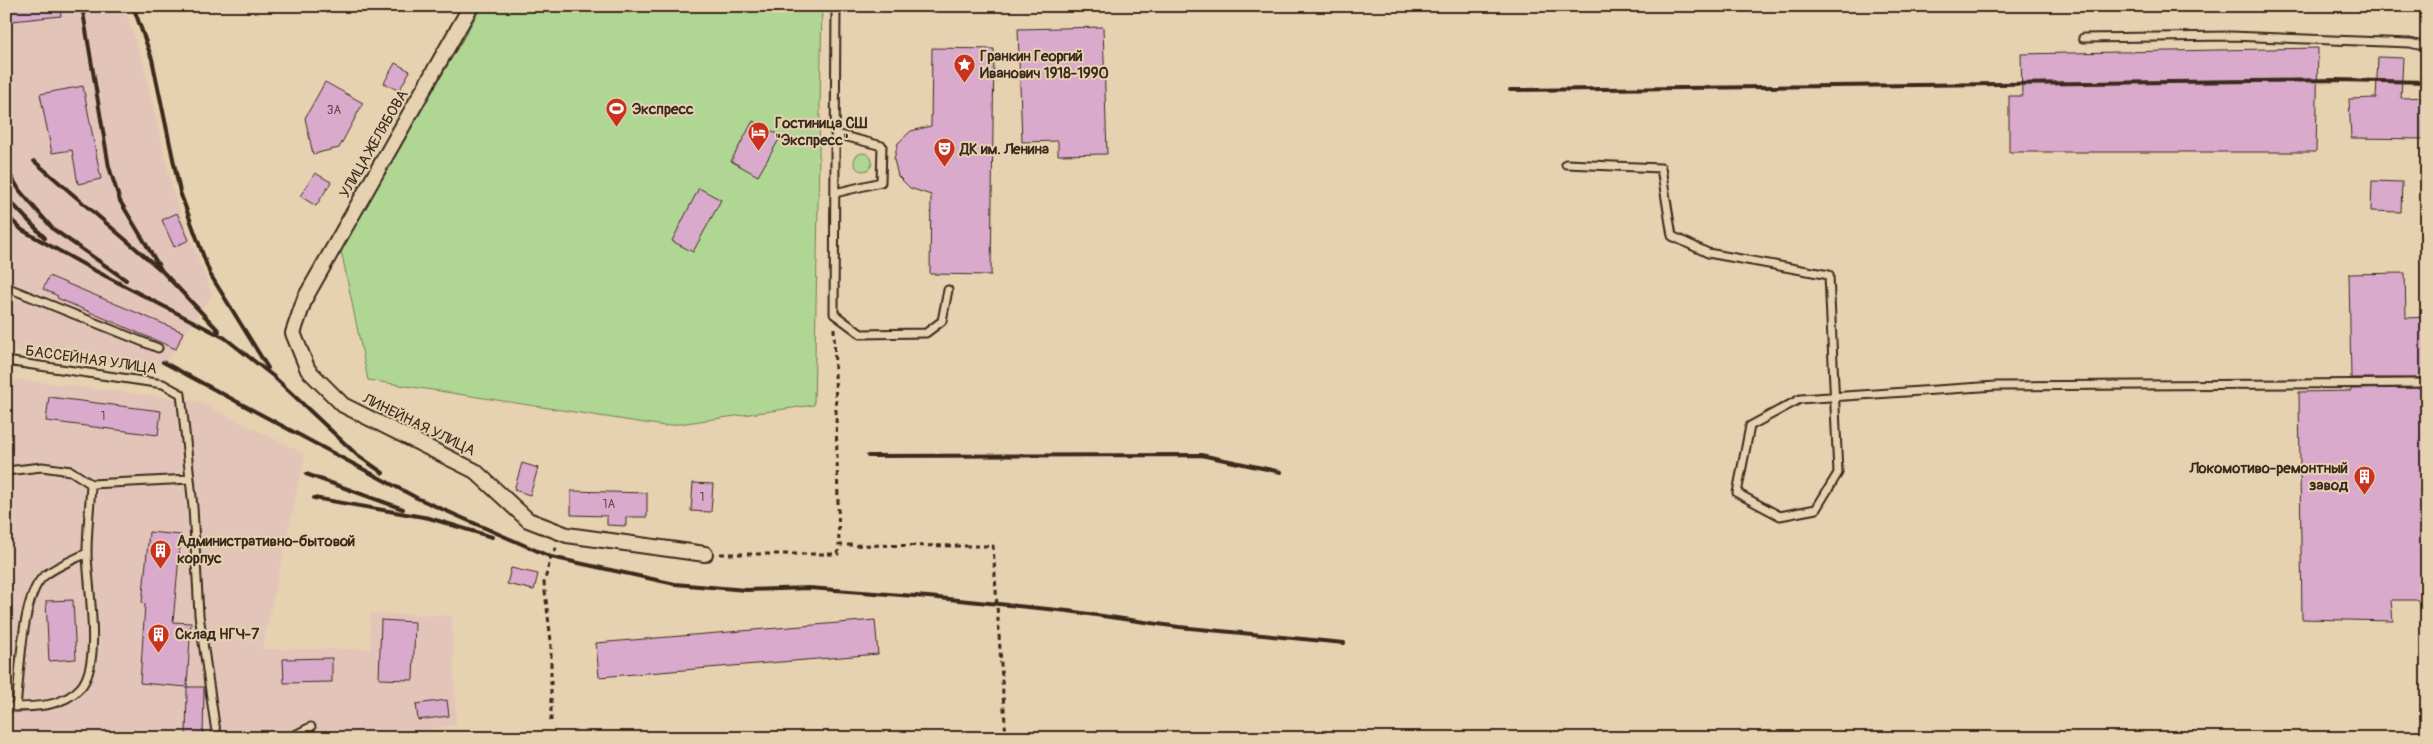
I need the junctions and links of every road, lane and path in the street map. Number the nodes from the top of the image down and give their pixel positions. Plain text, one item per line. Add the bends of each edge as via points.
1 (471, 6) edge
2 (836, 6) edge
3 (2083, 38) dead end
4 (2427, 47) edge
5 (836, 134) junction
6 (1566, 164) dead end
7 (835, 193) junction
8 (8, 288) edge
9 (948, 290) dead end
10 (305, 298) joint
11 (6, 304) edge
12 (834, 314) junction
13 (158, 348) dead end
14 (6, 361) edge
15 (2427, 383) edge
16 (1834, 396) junction
17 (6, 472) edge
18 (190, 480) junction
19 (91, 484) junction
20 (566, 535) junction
21 (839, 545) junction
22 (87, 553) junction
23 (705, 554) joint
24 (6, 707) edge
25 (16, 707) junction
26 (552, 721) dead end
27 (311, 727) dead end
28 (221, 738) edge
29 (289, 738) edge
30 (1006, 738) edge

1 - 10 street, УЛИЦА ЖЕЛЯБОВА
2 - 5 lane
3 - 4 lane via 2231,36 2410,43
5 - 7 lane
5 - 7 lane via 882,146 882,182
6 - 16 lane via 1661,168 1672,236 1708,253 1829,275
7 - 12 lane
8 - 11 lane
8 - 13 lane
9 - 12 lane via 942,321 926,333 861,334
10 - 20 street, ЛИНЕЙНАЯ УЛИЦА via 293,333 308,370 343,405 475,471 528,520
12 - 21 path
14 - 18 lane, БАССЕЙНАЯ УЛИЦА via 162,384 181,394
15 - 16 lane via 1996,386
16 - 16 lane via 1800,399 1750,426 1737,493 1780,516 1816,509 1838,473
17 - 19 lane via 42,467 71,471
18 - 19 lane
18 - 28 lane, БАССЕЙНАЯ УЛИЦА via 199,615 216,732
19 - 22 lane
20 - 23 street, ЛИНЕЙНАЯ УЛИЦА
20 - 26 path via 551,557 544,584 551,642
21 - 23 path via 838,554
21 - 30 path, bridge via 992,546
22 - 25 lane via 43,576 36,586 27,606
22 - 25 lane via 93,641 90,666 82,686 62,701
24 - 25 lane
27 - 29 lane

